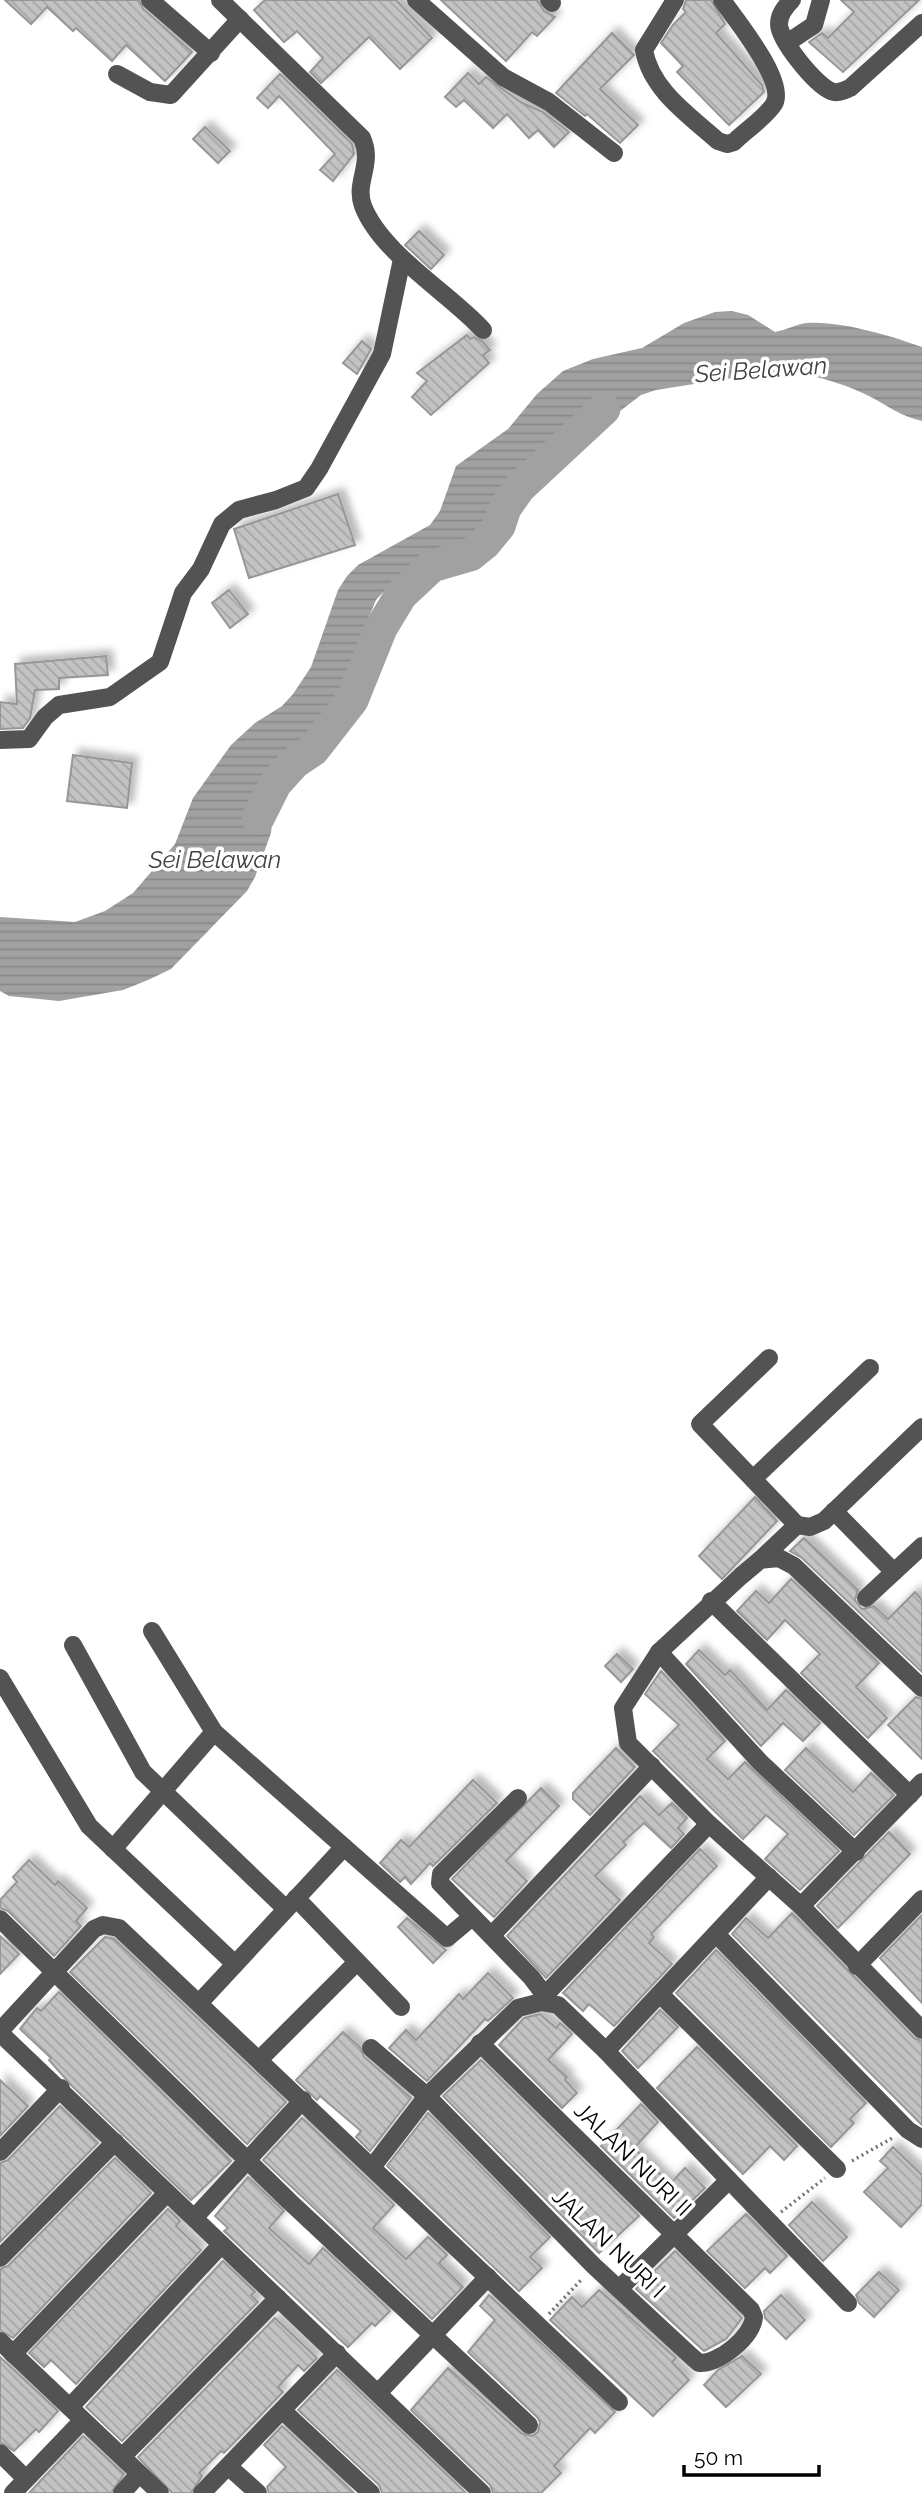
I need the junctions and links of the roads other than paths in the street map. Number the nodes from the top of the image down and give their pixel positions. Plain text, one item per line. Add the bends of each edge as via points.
1 (150, 0) edge
2 (220, 0) edge
3 (416, 0) edge
4 (675, 0) edge
5 (722, 0) edge
6 (792, 0) edge
7 (821, 0) edge
8 (240, 19) junction
9 (922, 23) edge
10 (787, 43) junction
11 (211, 53) junction
12 (117, 75) dead end
13 (614, 153) dead end
14 (402, 258) junction
15 (483, 330) dead end
16 (0, 740) edge
17 (769, 1358) dead end
18 (870, 1368) dead end
19 (922, 1427) edge
20 (753, 1479) junction
21 (834, 1511) junction
22 (797, 1525) junction
23 (922, 1546) edge
24 (760, 1560) junction
25 (894, 1572) junction
26 (866, 1598) dead end
27 (711, 1601) junction
28 (152, 1631) dead end
29 (73, 1645) dead end
30 (659, 1652) junction
31 (0, 1678) edge
32 (922, 1688) edge
33 (214, 1732) junction
34 (652, 1766) junction
35 (916, 1788) edge
36 (165, 1791) junction
37 (518, 1798) dead end
38 (709, 1824) junction
39 (344, 1847) junction
40 (113, 1849) junction
41 (856, 1852) junction
42 (769, 1877) junction
43 (922, 1899) edge
44 (291, 1904) junction
45 (800, 1906) junction
46 (472, 1917) junction
47 (0, 1920) edge
48 (492, 1935) junction
49 (716, 1935) junction
50 (357, 1962) junction
51 (235, 1964) junction
52 (857, 1966) junction
53 (53, 1971) junction
54 (660, 1994) junction
55 (548, 1999) junction
56 (200, 2002) junction
57 (401, 2007) dead end
58 (919, 2022) edge
59 (0, 2032) edge
60 (480, 2043) junction
61 (371, 2048) dead end
62 (606, 2051) junction
63 (260, 2059) junction
64 (61, 2088) junction
65 (427, 2096) junction
66 (303, 2101) junction
67 (915, 2134) edge
68 (115, 2142) junction
69 (0, 2152) edge
70 (249, 2161) junction
71 (373, 2166) junction
72 (837, 2169) road end
73 (729, 2180) junction
74 (167, 2193) junction
75 (195, 2217) junction
76 (675, 2235) junction
77 (221, 2245) junction
78 (0, 2258) edge
79 (488, 2277) junction
80 (619, 2289) junction
81 (278, 2298) junction
82 (848, 2303) dead end
83 (751, 2310) joint
84 (434, 2334) junction
85 (7, 2347) edge
86 (337, 2353) junction
87 (378, 2393) junction
88 (619, 2402) dead end
89 (284, 2411) junction
90 (76, 2414) junction
91 (529, 2424) dead end
92 (0, 2454) edge
93 (123, 2456) junction
94 (229, 2467) junction
95 (139, 2474) junction
96 (26, 2479) junction
97 (13, 2493) edge
98 (122, 2493) edge
99 (160, 2493) edge
100 (202, 2493) edge
101 (258, 2493) edge
102 (371, 2493) edge
103 (482, 2493) edge

1 - 11 street
2 - 8 street
3 - 13 street via 503,77 549,102
4 - 5 street via 644,50 646,63 659,87 727,144 773,105 777,94 774,78
6 - 10 street via 781,13 779,27
7 - 10 street via 814,25
8 - 11 street
8 - 14 street via 362,138 369,152 363,206
9 - 10 street via 850,89 837,93 814,79
11 - 12 street via 171,95 149,92
14 - 15 street
14 - 16 street via 382,354 306,488 239,510 222,524 201,569 183,593 160,662 153,669 110,697 59,705 29,739
17 - 20 street via 700,1424
18 - 20 street
19 - 21 street
20 - 22 street
21 - 22 street via 810,1527
21 - 25 street
22 - 24 street
23 - 25 street
24 - 27 street
24 - 32 street via 779,1558 794,1566
25 - 26 street
27 - 30 street
27 - 35 street
28 - 33 street
29 - 36 street via 137,1763
30 - 34 street via 623,1708 628,1743
30 - 41 street via 760,1762
31 - 40 street via 79,1814
33 - 36 street
33 - 39 street
34 - 38 street
34 - 48 street
35 - 41 street
36 - 40 street
36 - 44 street
37 - 46 street via 441,1874 442,1888
38 - 42 street
38 - 55 street
39 - 44 street
39 - 46 street via 447,1938
40 - 51 street
41 - 45 street
42 - 45 street
42 - 49 street
43 - 52 street
44 - 50 street
44 - 51 street
45 - 52 street
46 - 48 street
47 - 53 street
48 - 55 street
49 - 54 street
49 - 67 street
50 - 57 street
50 - 63 street
51 - 56 street
52 - 58 street
53 - 56 street via 94,1929 111,1925
53 - 59 street
53 - 70 street
54 - 62 street
54 - 72 street
55 - 60 street via 518,2008
55 - 62 street
56 - 63 street
59 - 64 street
60 - 65 street
60 - 76 street, JALAN NURI II
61 - 65 street, JALAN NURI I
62 - 73 street
63 - 66 street
64 - 68 street
64 - 69 street
65 - 71 street
65 - 80 street, JALAN NURI I
66 - 70 street
66 - 71 street
68 - 74 street
68 - 78 street
70 - 75 street
70 - 84 street
71 - 79 street
73 - 76 street
73 - 82 street
74 - 75 street
74 - 85 street
75 - 77 street
76 - 80 street
76 - 83 street, JALAN NURI II
77 - 81 street
77 - 90 street
79 - 84 street
79 - 88 street
80 - 83 street, JALAN NURI I via 699,2363 716,2361 747,2333 754,2323
81 - 86 street
81 - 93 street
84 - 87 street
84 - 91 street
85 - 90 street
86 - 87 street
86 - 89 street
87 - 103 street
89 - 94 street
89 - 102 street
90 - 93 street
90 - 96 street
92 - 96 street
93 - 95 street
94 - 100 street
94 - 101 street
95 - 98 street
95 - 99 street
96 - 97 street

